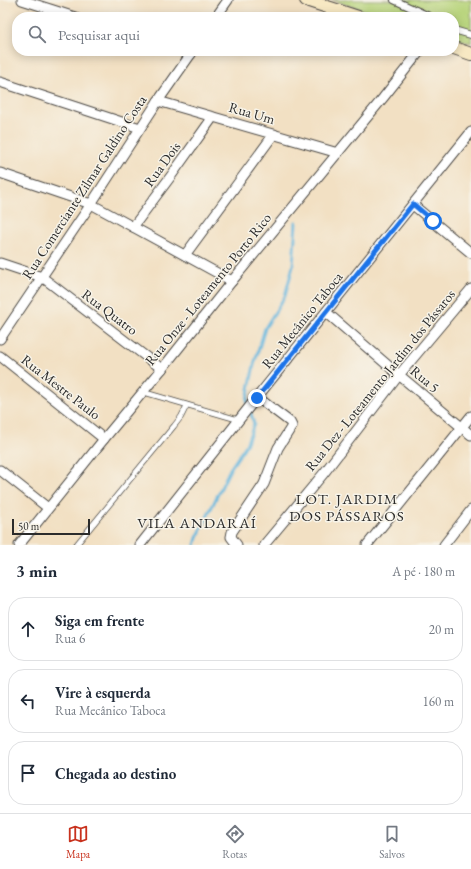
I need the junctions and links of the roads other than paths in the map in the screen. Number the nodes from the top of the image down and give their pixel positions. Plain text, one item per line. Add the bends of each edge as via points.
1 (22, 0) edge
2 (228, 0) edge
3 (306, 0) edge
4 (394, 0) edge
5 (59, 12) edge
6 (220, 12) edge
7 (343, 12) edge
8 (420, 12) edge
9 (459, 31) edge
10 (471, 35) edge
11 (459, 50) edge
12 (471, 54) edge
13 (190, 56) edge
14 (416, 56) edge
15 (0, 82) edge
16 (158, 101) junction
17 (213, 117) junction
18 (140, 128) junction
19 (471, 132) edge
20 (274, 134) junction
21 (338, 153) junction
22 (0, 174) edge
23 (91, 204) junction
24 (413, 204) junction
25 (133, 227) junction
26 (471, 253) edge
27 (185, 255) junction
28 (0, 263) edge
29 (42, 277) junction
30 (232, 281) junction
31 (471, 289) edge
32 (326, 312) junction
33 (0, 339) edge
34 (0, 356) edge
35 (162, 369) junction
36 (399, 375) junction
37 (143, 392) junction
38 (257, 398) junction
39 (187, 405) junction
40 (471, 416) edge
41 (239, 420) junction
42 (462, 427) junction
43 (471, 435) edge
44 (104, 439) junction
45 (0, 470) edge
46 (48, 508) junction
47 (471, 510) edge
48 (19, 545) edge
49 (76, 545) edge
50 (140, 545) edge
51 (237, 545) edge
52 (264, 545) edge
53 (367, 545) edge
54 (444, 545) edge

1 - 5 street
2 - 6 street
3 - 7 main road
4 - 8 street
9 - 10 street
11 - 12 main road
13 - 16 street, Rua Comerciante Zilmar Galdino Costa
14 - 21 street, Rua Onze - Loteamento Porto Rico
15 - 18 street
16 - 17 street, Rua Um
16 - 18 street, Rua Comerciante Zilmar Galdino Costa
17 - 20 street, Rua Um
17 - 25 street, Rua Dois
18 - 23 street, Rua Comerciante Zilmar Galdino Costa
19 - 24 street, Rua Mecânico Taboca
20 - 21 street, Rua Um
20 - 27 street
21 - 30 street, Rua Onze - Loteamento Porto Rico
22 - 23 street
23 - 25 street
23 - 29 street, Rua Comerciante Zilmar Galdino Costa
24 - 26 street
24 - 32 street, Rua Mecânico Taboca
25 - 27 street
27 - 30 street
28 - 29 street, Rua Quatro
29 - 33 street, Rua Comerciante Zilmar Galdino Costa
29 - 35 street, Rua Quatro
30 - 35 street, Rua Onze - Loteamento Porto Rico
31 - 36 street, Rua Dez - Loteamento Jardim dos Pássaros
32 - 36 street, Rua 5
32 - 38 street, Rua Mecânico Taboca
34 - 44 street, Rua Mestre Paulo
35 - 37 street, Rua Onze - Loteamento Porto Rico
36 - 42 street, Rua 5
36 - 52 street, Rua Dez - Loteamento Jardim dos Pássaros via 324,473
37 - 39 lane
37 - 44 street, Rua Onze - Loteamento Porto Rico
38 - 41 street, Rua Mecânico Taboca
38 - 51 street via 292,426 278,448 264,484 232,532 231,537
39 - 41 lane
39 - 49 lane via 174,426
40 - 42 street
41 - 50 street, Rua Mecânico Taboca
42 - 43 street, Rua 5
42 - 53 street
44 - 46 street, Rua Onze - Loteamento Porto Rico
45 - 46 street
46 - 48 street, Rua Onze - Loteamento Porto Rico
47 - 54 street

